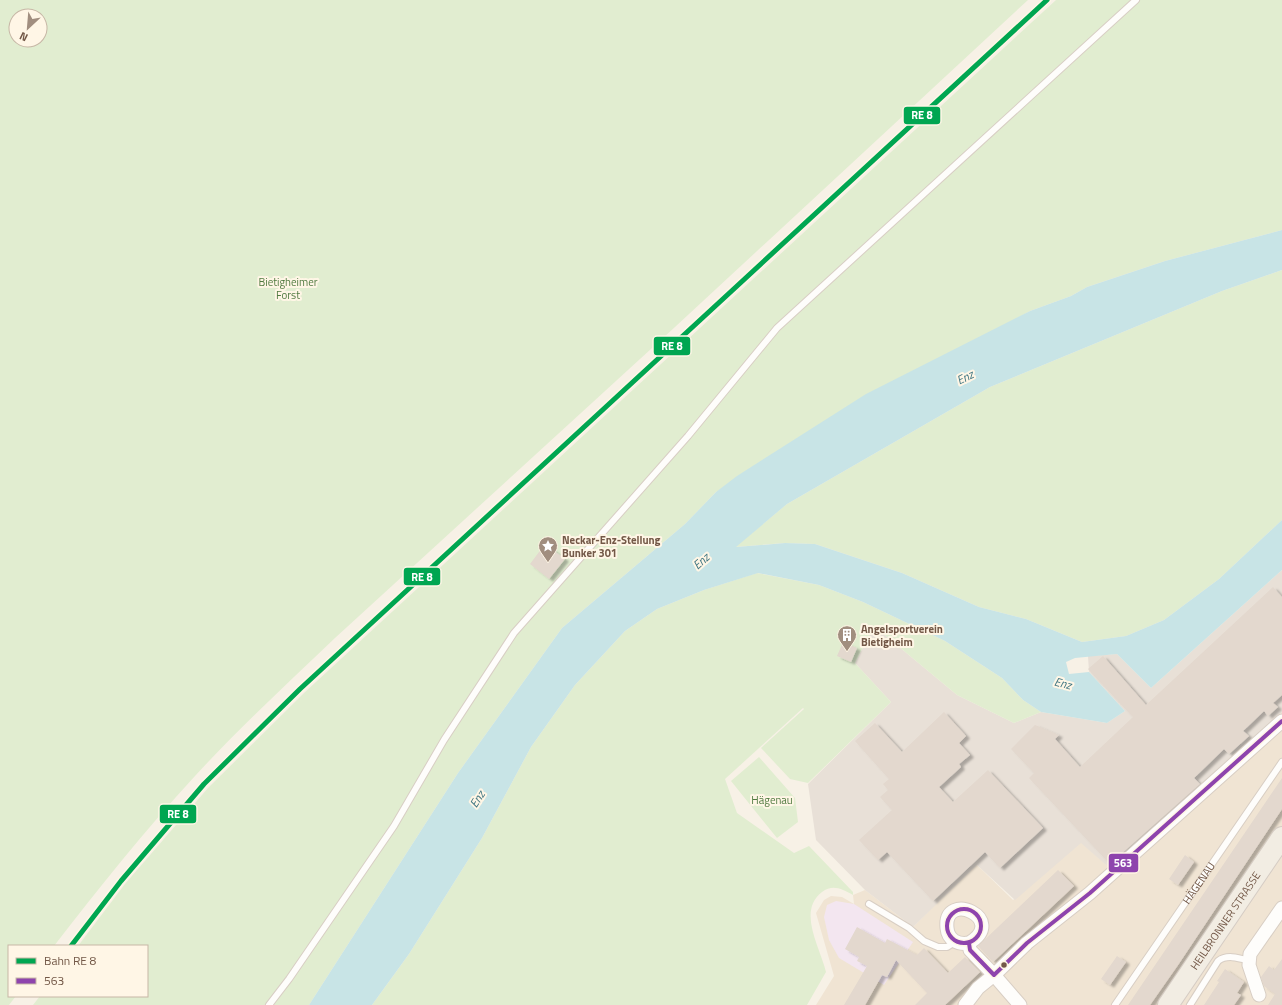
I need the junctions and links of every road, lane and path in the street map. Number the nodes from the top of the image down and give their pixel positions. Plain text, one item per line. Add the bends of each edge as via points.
1 (1136, 0) edge
2 (1282, 721) edge
3 (1282, 762) edge
4 (1282, 837) edge
5 (869, 904) dead end
6 (1282, 908) edge
7 (955, 942) junction
8 (969, 943) junction
9 (1250, 961) junction
10 (994, 975) junction
11 (1259, 995) dead end
12 (269, 1005) edge
13 (965, 1005) edge
14 (1020, 1005) edge
15 (1115, 1005) edge
16 (1168, 1005) edge
17 (1190, 1005) edge

1 - 12 lane via 777,328 683,442 514,632 444,740 394,826 294,973
2 - 10 street via 1090,893 1026,943
3 - 15 lane, HÄGENAU
4 - 16 main road, HEILBRONNER STRASSE
5 - 7 lane via 909,928 924,941 938,947 947,947
6 - 9 street via 1250,954
7 - 8 street
7 - 8 street via 947,933 946,923 954,911 967,909 981,922 980,932
8 - 10 street via 970,950
9 - 11 street
9 - 17 lane via 1222,958
10 - 13 street via 978,988
10 - 14 street

